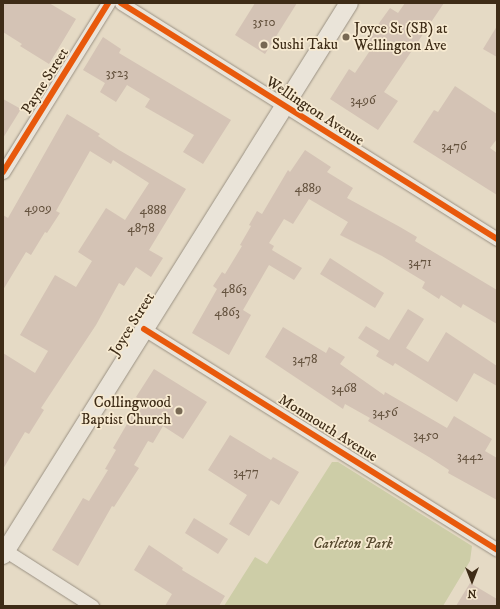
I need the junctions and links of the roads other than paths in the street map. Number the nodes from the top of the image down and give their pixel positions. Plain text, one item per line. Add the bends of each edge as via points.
1 (108, 3) edge
2 (121, 3) edge
3 (349, 3) edge
4 (283, 106) junction
5 (3, 172) edge
6 (497, 239) edge
7 (144, 329) junction
8 (497, 550) edge
9 (4, 551) edge
10 (92, 606) edge

1 - 5 street, Payne Street
2 - 4 street, Wellington Avenue
3 - 4 main road, Joyce Street
4 - 6 street, Wellington Avenue
4 - 7 main road, Joyce Street
7 - 8 street, Monmouth Avenue
7 - 9 main road, Joyce Street
9 - 10 street

